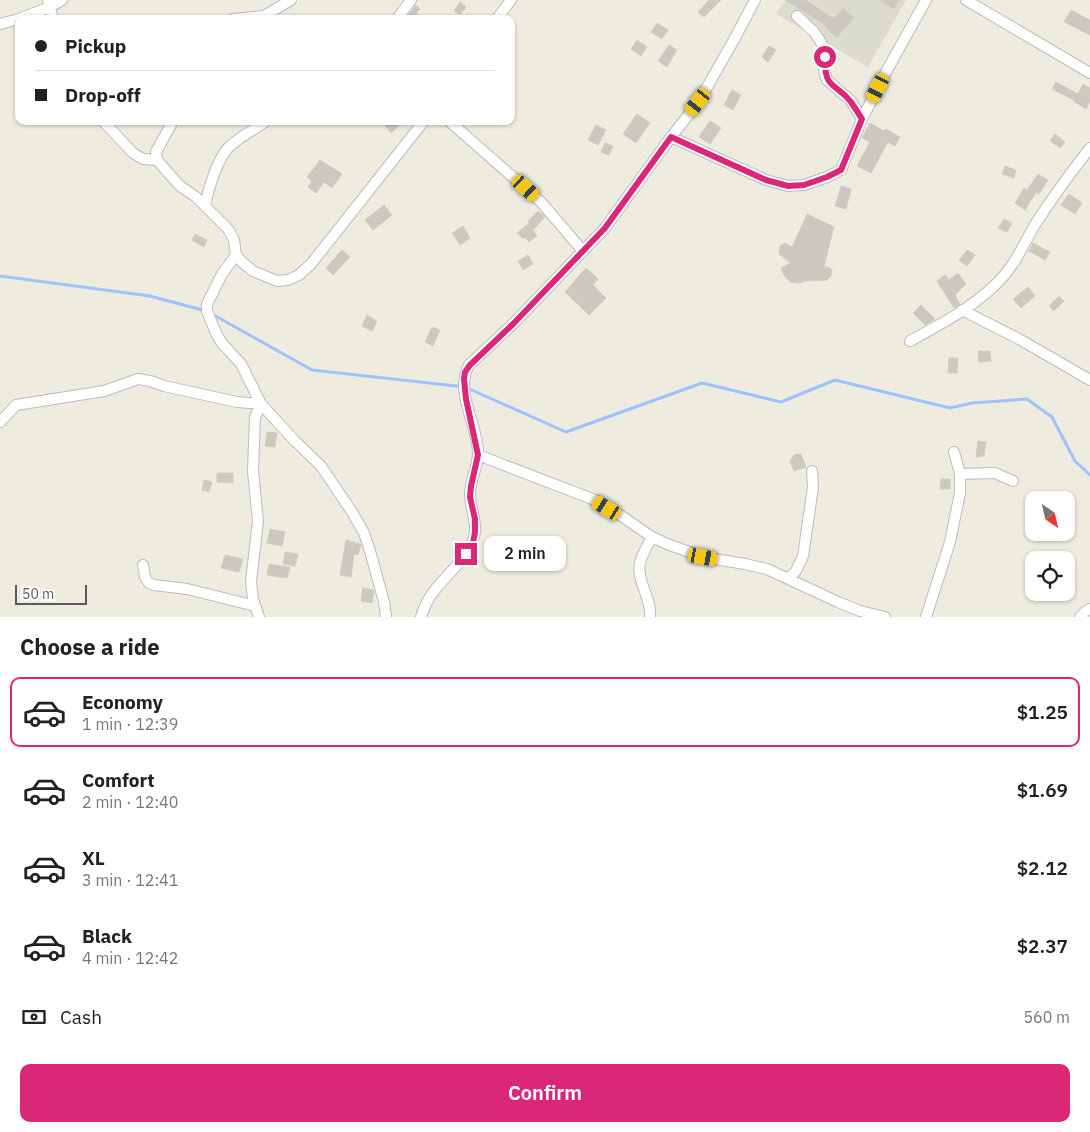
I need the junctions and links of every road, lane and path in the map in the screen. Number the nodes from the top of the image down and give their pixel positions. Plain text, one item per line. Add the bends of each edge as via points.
1 (62, 0) edge
2 (291, 0) edge
3 (411, 0) edge
4 (511, 0) edge
5 (754, 0) edge
6 (926, 0) edge
7 (966, 0) edge
8 (49, 4) edge
9 (27, 15) edge
10 (266, 15) edge
11 (399, 15) edge
12 (500, 15) edge
13 (797, 16) dead end
14 (15, 20) edge
15 (0, 24) edge
16 (1090, 73) edge
17 (862, 119) junction
18 (107, 125) edge
19 (171, 125) edge
20 (260, 125) edge
21 (421, 125) edge
22 (454, 125) edge
23 (671, 137) junction
24 (1090, 148) edge
25 (156, 160) junction
26 (205, 205) junction
27 (582, 250) junction
28 (236, 255) junction
29 (962, 310) junction
30 (910, 341) dead end
31 (1090, 380) edge
32 (261, 404) junction
33 (0, 422) edge
34 (954, 452) dead end
35 (478, 455) junction
36 (812, 471) dead end
37 (960, 474) junction
38 (1013, 482) dead end
39 (652, 538) junction
40 (143, 565) dead end
41 (788, 578) junction
42 (255, 606) junction
43 (1090, 609) edge
44 (259, 617) edge
45 (386, 617) edge
46 (420, 617) edge
47 (650, 617) edge
48 (885, 617) edge
49 (926, 617) edge
50 (1080, 617) edge

1 - 8 street
2 - 10 street
3 - 11 street
4 - 12 street
5 - 23 street via 698,102
6 - 17 street
7 - 16 street
8 - 9 street
13 - 17 street via 821,42 827,80 851,101
14 - 15 street
17 - 23 street via 841,170 804,185 788,186 766,180
18 - 25 street via 133,153
19 - 25 street via 156,152
20 - 26 street via 228,149 211,180
21 - 28 street via 299,275 277,281 253,271
22 - 27 street via 541,202
23 - 27 street via 611,220
24 - 29 street via 1052,198 1018,259 983,297
25 - 26 street via 180,186
26 - 28 street via 232,236
27 - 35 street via 465,372 466,399
28 - 32 street via 222,274 207,304 207,311 221,342 241,364
29 - 30 street
29 - 31 street
32 - 33 street via 236,402 138,379 104,391 16,405
32 - 42 street via 255,417 258,521 251,591
32 - 45 street via 320,466 352,512 370,551
34 - 37 street
35 - 39 street via 595,500
35 - 46 street via 470,497 475,519 473,543 435,590
36 - 41 street via 813,487 803,556 796,571
37 - 38 street via 996,473
37 - 49 street via 960,493 950,542
39 - 41 street via 703,557 767,569
39 - 47 street via 640,564
40 - 42 street via 144,576 154,585 187,589
41 - 48 street via 860,611
42 - 44 street
43 - 50 street

